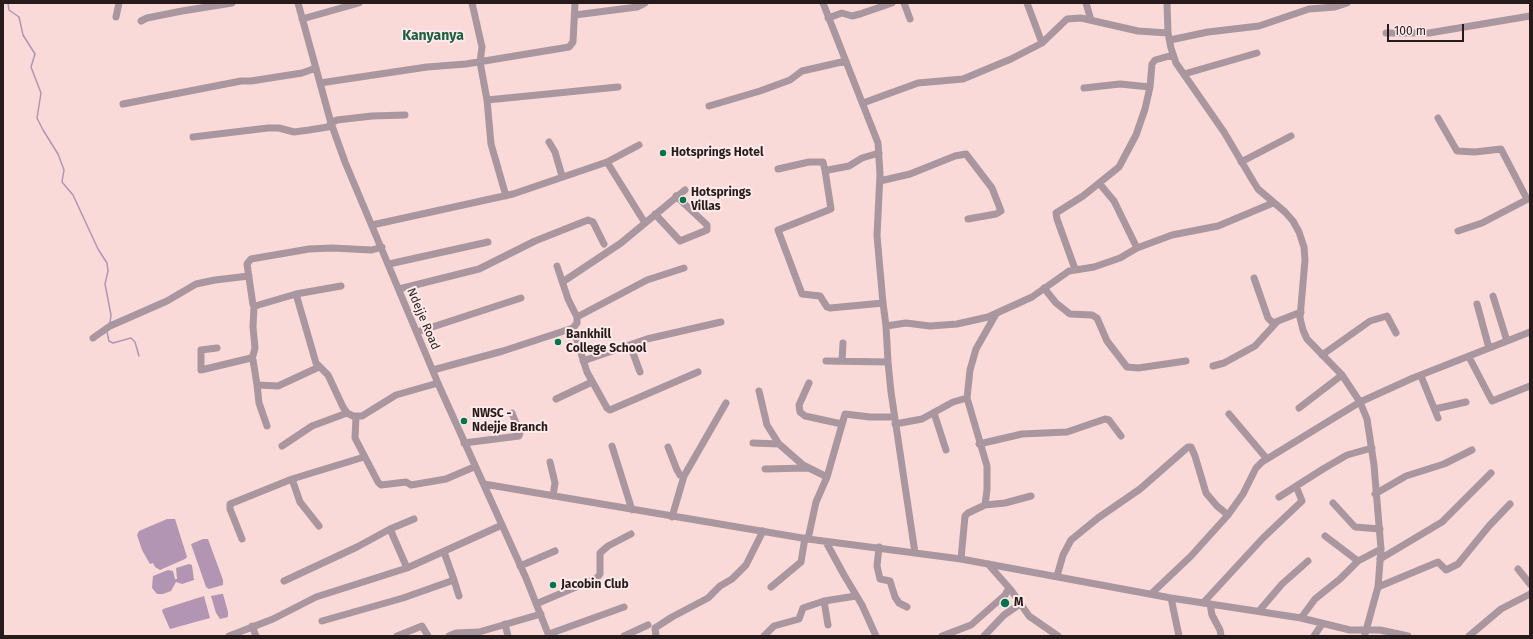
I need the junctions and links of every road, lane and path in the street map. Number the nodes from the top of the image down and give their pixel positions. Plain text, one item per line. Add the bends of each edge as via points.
1 (119, 3) edge
2 (232, 3) edge
3 (298, 3) edge
4 (359, 3) edge
5 (472, 3) edge
6 (575, 3) edge
7 (644, 3) edge
8 (822, 3) edge
9 (892, 3) edge
10 (904, 3) edge
11 (1027, 3) edge
12 (1086, 3) edge
13 (1167, 3) edge
14 (1347, 3) edge
15 (574, 16) junction
16 (1530, 16) edge
17 (116, 17) dead end
18 (302, 18) junction
19 (828, 18) junction
20 (910, 19) dead end
21 (1091, 20) junction
22 (141, 21) dead end
23 (1386, 33) dead end
24 (1169, 37) junction
25 (1042, 44) junction
26 (1257, 53) dead end
27 (1173, 55) junction
28 (846, 61) junction
29 (480, 62) junction
30 (316, 68) junction
31 (1184, 74) junction
32 (320, 83) junction
33 (1150, 86) junction
34 (618, 87) dead end
35 (1084, 88) dead end
36 (487, 100) junction
37 (863, 103) junction
38 (123, 104) dead end
39 (709, 106) dead end
40 (405, 115) dead end
41 (1438, 118) dead end
42 (331, 122) junction
43 (1291, 136) dead end
44 (193, 137) dead end
45 (549, 142) dead end
46 (639, 145) dead end
47 (879, 153) junction
48 (607, 162) junction
49 (1241, 162) junction
50 (778, 169) dead end
51 (825, 170) junction
52 (562, 176) junction
53 (880, 181) junction
54 (1099, 183) junction
55 (685, 190) dead end
56 (506, 196) junction
57 (676, 196) junction
58 (1528, 199) edge
59 (1274, 203) junction
60 (655, 214) junction
61 (968, 219) dead end
62 (645, 224) junction
63 (372, 225) junction
64 (1458, 231) dead end
65 (488, 242) dead end
66 (604, 244) dead end
67 (382, 247) junction
68 (1137, 248) junction
69 (388, 264) junction
70 (557, 266) dead end
71 (684, 268) dead end
72 (1075, 269) junction
73 (249, 276) junction
74 (1254, 278) dead end
75 (564, 281) junction
76 (341, 286) dead end
77 (1044, 288) junction
78 (399, 289) junction
79 (296, 294) junction
80 (1492, 296) dead end
81 (521, 298) dead end
82 (883, 303) junction
83 (1476, 304) dead end
84 (254, 306) junction
85 (1301, 312) junction
86 (996, 314) junction
87 (577, 317) junction
88 (721, 322) dead end
89 (1276, 324) junction
90 (886, 326) junction
91 (573, 328) junction
92 (417, 332) junction
93 (1530, 332) edge
94 (1396, 333) dead end
95 (94, 338) dead end
96 (1507, 341) junction
97 (843, 343) dead end
98 (630, 344) junction
99 (217, 348) dead end
100 (1489, 348) junction
101 (1322, 355) junction
102 (1469, 357) junction
103 (252, 359) junction
104 (583, 361) junction
105 (826, 361) dead end
106 (842, 361) junction
107 (888, 362) junction
108 (1186, 362) dead end
109 (319, 366) junction
110 (1213, 366) dead end
111 (433, 370) junction
112 (640, 372) dead end
113 (698, 372) dead end
114 (1342, 375) junction
115 (1421, 376) junction
116 (592, 382) junction
117 (438, 383) junction
118 (809, 384) dead end
119 (256, 385) junction
120 (1530, 386) edge
121 (759, 390) dead end
122 (967, 398) junction
123 (556, 399) dead end
124 (1360, 402) junction
125 (1466, 402) dead end
126 (726, 403) dead end
127 (1299, 408) dead end
128 (1435, 409) junction
129 (347, 413) junction
130 (512, 413) dead end
131 (934, 413) junction
132 (1229, 414) dead end
133 (356, 417) junction
134 (1438, 418) dead end
135 (895, 420) junction
136 (842, 424) junction
137 (267, 426) dead end
138 (1121, 436) dead end
139 (464, 443) junction
140 (753, 443) dead end
141 (779, 444) junction
142 (979, 444) junction
143 (282, 446) dead end
144 (612, 446) dead end
145 (668, 447) dead end
146 (1372, 448) junction
147 (946, 450) dead end
148 (1472, 450) dead end
149 (364, 456) junction
150 (1267, 459) junction
151 (550, 462) dead end
152 (474, 467) junction
153 (808, 468) junction
154 (766, 470) dead end
155 (1491, 473) dead end
156 (684, 476) junction
157 (827, 476) junction
158 (292, 479) junction
159 (484, 484) junction
160 (1296, 486) junction
161 (1375, 494) junction
162 (554, 496) junction
163 (1031, 496) dead end
164 (1279, 497) dead end
165 (1333, 502) dead end
166 (1510, 504) dead end
167 (985, 505) junction
168 (632, 510) junction
169 (1228, 515) junction
170 (672, 517) junction
171 (414, 519) dead end
172 (502, 525) junction
173 (319, 526) dead end
174 (390, 529) junction
175 (1380, 529) junction
176 (763, 531) junction
177 (631, 534) dead end
178 (1325, 536) dead end
179 (242, 539) dead end
180 (806, 539) junction
181 (826, 542) junction
182 (879, 547) junction
183 (1381, 549) junction
184 (555, 551) dead end
185 (444, 552) junction
186 (915, 553) junction
187 (961, 559) junction
188 (1380, 559) junction
189 (1308, 561) dead end
190 (1358, 561) junction
191 (988, 564) junction
192 (520, 566) junction
193 (407, 568) junction
194 (1518, 569) dead end
195 (1057, 576) junction
196 (454, 580) junction
197 (284, 581) dead end
198 (1530, 584) edge
199 (771, 587) dead end
200 (1378, 587) junction
201 (1009, 588) junction
202 (1151, 594) junction
203 (1530, 594) edge
204 (459, 596) dead end
205 (856, 596) junction
206 (1171, 598) junction
207 (824, 601) junction
208 (536, 604) junction
209 (1020, 604) junction
210 (1207, 604) junction
211 (624, 607) dead end
212 (907, 607) dead end
213 (1259, 611) junction
214 (541, 614) junction
215 (1301, 618) junction
216 (322, 621) dead end
217 (504, 624) junction
218 (1322, 624) junction
219 (648, 625) dead end
220 (828, 625) dead end
221 (252, 626) junction
222 (1365, 634) edge
223 (549, 635) edge
224 (229, 636) edge
225 (256, 636) edge
226 (396, 636) edge
227 (428, 636) edge
228 (449, 636) edge
229 (508, 636) edge
230 (624, 636) edge
231 (656, 636) edge
232 (764, 636) edge
233 (876, 636) edge
234 (942, 636) edge
235 (984, 636) edge
236 (1058, 636) edge
237 (1178, 636) edge
238 (1221, 636) edge
239 (1314, 636) edge
240 (1408, 636) edge
241 (1469, 636) edge

1 - 17 street
2 - 22 street
3 - 18 street, Ndejje Road
4 - 18 street
5 - 29 street via 482,47
6 - 15 street
7 - 15 street via 637,7
8 - 19 street
9 - 19 street via 852,16 842,13
10 - 20 street
11 - 25 street
12 - 21 street
13 - 24 street
14 - 24 street via 1335,7 1309,9 1259,26
15 - 29 street via 573,42 568,47
16 - 23 street via 1429,33
18 - 30 street, Ndejje Road
19 - 28 street
21 - 24 street
21 - 25 street via 1067,19
24 - 27 street
25 - 37 street via 1027,53 963,79 918,83
26 - 31 street
27 - 31 street
27 - 33 street via 1155,60 1152,64
28 - 37 street
28 - 39 street via 802,71 790,80
29 - 32 street
29 - 36 street
30 - 32 street, Ndejje Road
30 - 38 street via 302,73 241,81
31 - 49 street via 1224,132
32 - 42 street, Ndejje Road
33 - 35 street via 1120,84
33 - 54 street via 1128,154 1120,167
34 - 36 street
36 - 56 street via 490,144
37 - 47 street via 878,143
40 - 42 street via 372,116
41 - 58 street via 1457,151 1501,149
42 - 44 street via 328,127 294,132 268,128
42 - 63 street, Ndejje Road
43 - 49 street
45 - 52 street via 555,152
46 - 48 street
47 - 51 street via 862,158 849,166
47 - 53 street
48 - 52 street
48 - 62 street
49 - 59 street via 1258,189
50 - 51 street via 809,162 823,162
51 - 82 street via 831,209 778,230 802,294 820,296 830,308
52 - 56 street
53 - 61 street via 910,174 966,154 992,188 1001,211
53 - 82 street via 877,236
54 - 68 street via 1114,201
54 - 72 street via 1056,213
55 - 57 street
56 - 63 street
57 - 60 street
57 - 60 street via 707,226 707,230 680,241
58 - 64 street via 1482,223
59 - 68 street via 1218,226 1172,234
59 - 85 street via 1293,221 1304,247 1305,284
60 - 62 street
62 - 75 street via 609,252
63 - 67 street, Ndejje Road
65 - 69 street
66 - 78 street via 593,222 588,220 535,241 479,269
67 - 69 street, Ndejje Road
67 - 73 street via 372,250 317,249 266,255 249,260
68 - 72 street via 1120,258 1094,267
69 - 78 street, Ndejje Road
70 - 75 street
71 - 87 street via 647,280
72 - 77 street
73 - 84 street
73 - 95 street via 196,284 167,301 110,326
74 - 89 street via 1268,318
75 - 87 street via 568,299
76 - 79 street
77 - 86 street
77 - 108 street via 1056,303 1070,314 1092,315 1097,318 1106,341 1127,367
78 - 92 street, Ndejje Road
79 - 84 street
79 - 109 street via 311,348
80 - 96 street
81 - 92 street
82 - 90 street
83 - 100 street
84 - 103 street via 255,348
85 - 89 street
85 - 101 street via 1307,339
86 - 90 street via 958,324
86 - 122 street via 972,361
87 - 91 street via 577,323
88 - 98 street
89 - 110 street via 1255,346 1224,363
90 - 107 street
91 - 104 street
91 - 111 street
92 - 111 street, Ndejje Road
93 - 96 street
94 - 101 street via 1387,316 1364,324
96 - 100 street
97 - 106 street
98 - 104 street
98 - 112 street
99 - 103 street via 201,350 201,370
100 - 102 street
101 - 114 street
102 - 115 street
102 - 120 street via 1492,401
103 - 119 street
104 - 116 street
105 - 106 street
106 - 107 street
107 - 135 street
109 - 119 street via 278,386
109 - 129 street via 328,375
111 - 117 street, Ndejje Road
113 - 116 street via 610,410
114 - 124 street
114 - 127 street
115 - 124 street
115 - 128 street
116 - 123 street
117 - 133 street via 390,398 364,415
117 - 139 street, Ndejje Road
118 - 136 street via 799,405 800,412 806,416
119 - 137 street
121 - 141 street via 767,425
122 - 131 street via 953,402
122 - 142 street
124 - 146 street via 1367,419
124 - 150 street
125 - 128 street
126 - 156 street
128 - 134 street
129 - 133 street
129 - 143 street via 312,426
130 - 139 street via 519,436
131 - 135 street via 922,419
131 - 147 street
132 - 150 street
133 - 149 street via 355,438
135 - 136 street via 848,413
135 - 186 street
136 - 157 street
138 - 142 street via 1105,418 1067,432 1022,434
139 - 152 street, Ndejje Road
140 - 141 street
141 - 153 street
142 - 167 street via 987,470
144 - 168 street
145 - 156 street via 677,470
146 - 160 street via 1347,455
146 - 161 street
148 - 161 street via 1444,464 1406,476
149 - 152 street via 381,485 406,482 411,485 446,479
149 - 158 street
150 - 169 street via 1256,468 1243,494
151 - 162 street via 555,483
152 - 159 street, Ndejje Road
153 - 154 street
153 - 157 street
155 - 188 street via 1442,522
156 - 170 street
157 - 180 street via 816,502
158 - 173 street via 300,502
158 - 179 street via 230,504
159 - 162 street
159 - 172 street, Ndejje Road
160 - 164 street
160 - 210 street via 1302,501 1263,538
161 - 175 street
162 - 168 street
163 - 167 street
165 - 175 street via 1355,527
166 - 200 street via 1458,564 1446,570 1437,563
167 - 187 street via 965,516
168 - 170 street
169 - 195 street via 1206,493 1192,449 1188,447 1140,489 1071,540 1063,555
169 - 202 street via 1175,573
170 - 176 street
171 - 174 street
172 - 185 street
172 - 192 street, Ndejje Road
174 - 193 street
174 - 197 street
175 - 183 street
176 - 180 street
176 - 231 street via 746,565 732,579 708,598 672,616 655,628
177 - 208 street via 600,553 600,574 597,578
178 - 190 street
180 - 181 street
180 - 199 street via 800,562
181 - 182 street
181 - 205 street
182 - 186 street
182 - 212 street via 877,566 880,579 890,581 895,597 899,603
183 - 188 street
183 - 190 street
184 - 192 street
185 - 193 street
185 - 196 street
186 - 187 street
187 - 191 street
188 - 200 street
189 - 213 street via 1282,584
190 - 215 street via 1315,599
191 - 195 street
191 - 201 street
192 - 208 street, Ndejje Road
193 - 221 street via 316,598 273,619
194 - 198 street
195 - 202 street
196 - 204 street
196 - 216 street via 403,598
200 - 222 street
201 - 209 street
201 - 234 street via 1005,595 971,625
202 - 206 street
203 - 241 street via 1501,609
205 - 207 street
205 - 233 street
206 - 210 street
206 - 237 street
207 - 220 street
207 - 232 street via 803,608 799,619 774,626
208 - 214 street, Ndejje Road
209 - 235 street via 1004,615
209 - 236 street via 1029,616
210 - 213 street
210 - 238 street
211 - 223 street
213 - 215 street
214 - 217 street
214 - 223 street, Ndejje Road
215 - 218 street
217 - 228 street via 479,632 456,633
217 - 229 street
218 - 222 street
218 - 239 street
219 - 230 street
221 - 224 street
221 - 225 street
222 - 240 street via 1380,630
226 - 227 street via 422,626

